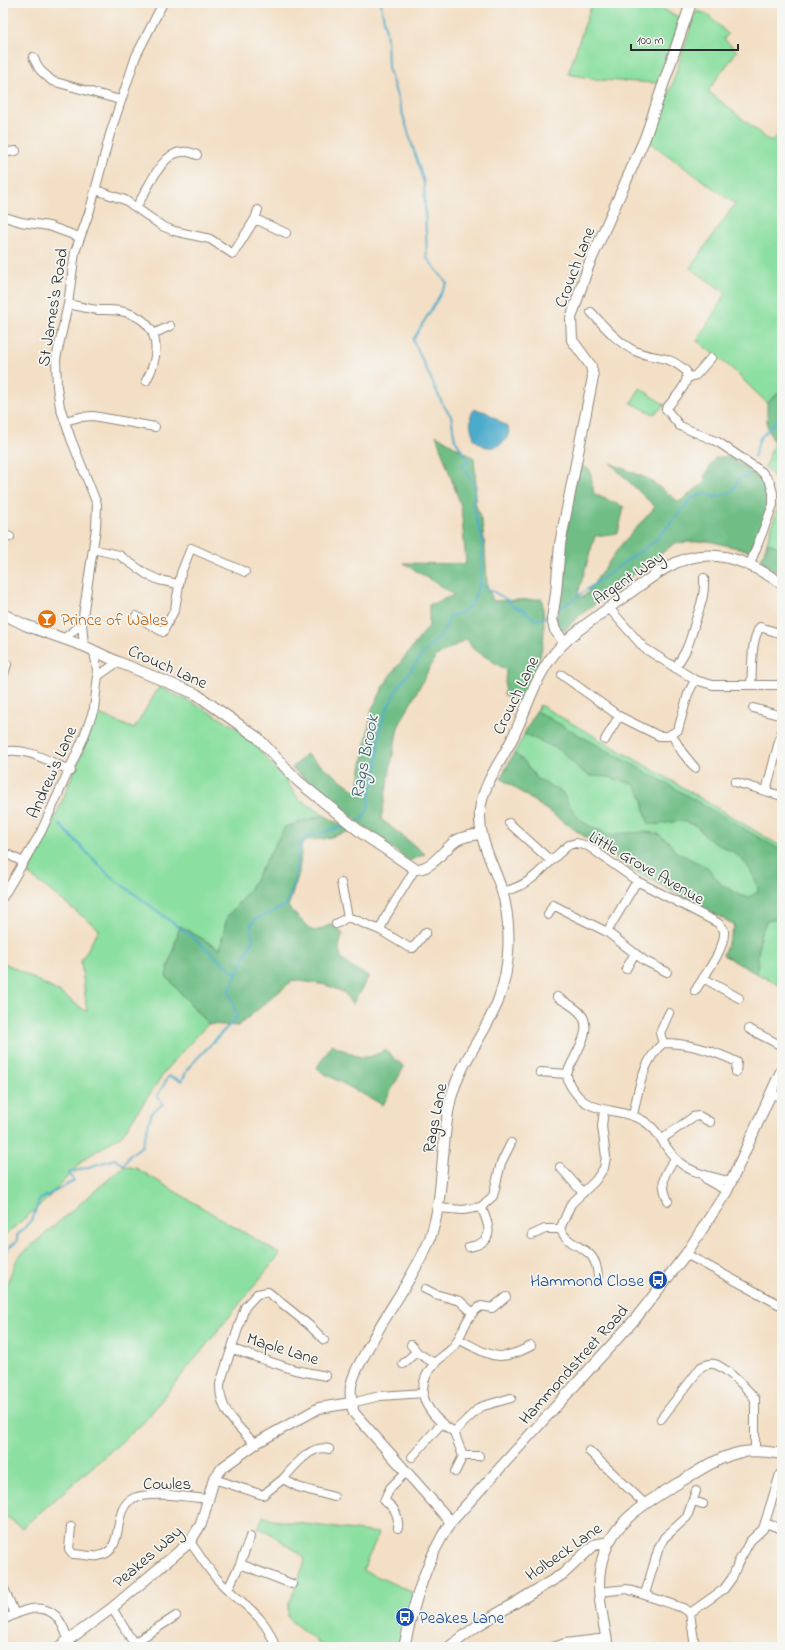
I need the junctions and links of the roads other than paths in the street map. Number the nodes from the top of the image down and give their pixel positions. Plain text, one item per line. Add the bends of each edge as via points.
1 (163, 3) edge
2 (691, 3) edge
3 (33, 57) dead end
4 (120, 100) junction
5 (16, 151) dead end
6 (4, 153) edge
7 (197, 155) dead end
8 (96, 190) junction
9 (136, 207) junction
10 (258, 210) dead end
11 (4, 217) edge
12 (255, 220) junction
13 (286, 233) dead end
14 (79, 238) junction
15 (68, 304) junction
16 (591, 312) dead end
17 (170, 326) dead end
18 (153, 334) junction
19 (711, 358) dead end
20 (687, 378) junction
21 (146, 381) dead end
22 (65, 422) junction
23 (155, 427) dead end
24 (93, 549) junction
25 (750, 564) junction
26 (245, 572) dead end
27 (704, 578) dead end
28 (178, 584) junction
29 (782, 584) edge
30 (609, 608) junction
31 (3, 614) edge
32 (136, 616) dead end
33 (82, 623) junction
34 (782, 634) edge
35 (64, 639) junction
36 (564, 642) junction
37 (84, 646) junction
38 (94, 651) junction
39 (118, 662) junction
40 (7, 664) dead end
41 (675, 668) junction
42 (562, 674) dead end
43 (98, 676) junction
44 (3, 677) edge
45 (695, 680) junction
46 (751, 684) junction
47 (782, 685) edge
48 (753, 708) dead end
49 (619, 716) junction
50 (782, 716) edge
51 (782, 730) edge
52 (672, 735) junction
53 (605, 740) dead end
54 (3, 752) edge
55 (695, 768) dead end
56 (70, 771) junction
57 (735, 782) dead end
58 (766, 792) junction
59 (782, 796) edge
60 (509, 823) dead end
61 (481, 834) junction
62 (575, 834) dead end
63 (576, 843) junction
64 (3, 852) edge
65 (551, 860) junction
66 (23, 862) junction
67 (415, 870) junction
68 (638, 881) junction
69 (341, 883) dead end
70 (502, 892) junction
71 (3, 897) edge
72 (548, 915) dead end
73 (348, 918) junction
74 (336, 924) dead end
75 (380, 930) junction
76 (426, 932) dead end
77 (607, 932) junction
78 (635, 953) junction
79 (626, 969) dead end
80 (667, 972) dead end
81 (703, 978) junction
82 (695, 991) dead end
83 (557, 997) dead end
84 (740, 998) dead end
85 (669, 1013) dead end
86 (749, 1029) dead end
87 (663, 1043) junction
88 (782, 1046) edge
89 (782, 1069) edge
90 (540, 1072) dead end
91 (736, 1072) dead end
92 (567, 1074) junction
93 (770, 1093) junction
94 (782, 1098) edge
95 (604, 1110) junction
96 (633, 1115) junction
97 (710, 1122) dead end
98 (662, 1139) junction
99 (511, 1142) dead end
100 (675, 1159) junction
101 (560, 1166) dead end
102 (729, 1186) junction
103 (583, 1192) junction
104 (668, 1201) dead end
105 (481, 1207) junction
106 (437, 1208) junction
107 (560, 1229) junction
108 (532, 1235) dead end
109 (469, 1247) dead end
110 (686, 1254) junction
111 (598, 1277) dead end
112 (425, 1288) dead end
113 (506, 1297) dead end
114 (782, 1306) edge
115 (472, 1312) junction
116 (458, 1339) junction
117 (324, 1340) dead end
118 (531, 1346) dead end
119 (232, 1349) junction
120 (434, 1363) junction
121 (403, 1364) dead end
122 (326, 1376) dead end
123 (424, 1393) junction
124 (511, 1398) dead end
125 (351, 1403) junction
126 (660, 1419) dead end
127 (441, 1424) junction
128 (454, 1432) junction
129 (255, 1444) junction
130 (328, 1449) dead end
131 (589, 1451) dead end
132 (755, 1451) junction
133 (782, 1454) edge
134 (463, 1456) junction
135 (479, 1456) dead end
136 (412, 1457) dead end
137 (406, 1472) junction
138 (455, 1472) dead end
139 (780, 1474) dead end
140 (214, 1478) junction
141 (283, 1479) junction
142 (696, 1491) dead end
143 (334, 1497) dead end
144 (207, 1499) junction
145 (693, 1501) junction
146 (645, 1504) junction
147 (704, 1504) dead end
148 (451, 1522) junction
149 (765, 1523) junction
150 (71, 1527) dead end
151 (398, 1528) dead end
152 (782, 1529) edge
153 (250, 1537) dead end
154 (190, 1542) junction
155 (609, 1542) junction
156 (240, 1564) junction
157 (292, 1584) dead end
158 (3, 1586) edge
159 (228, 1589) junction
160 (599, 1592) junction
161 (645, 1594) junction
162 (112, 1608) junction
163 (690, 1613) junction
164 (15, 1614) junction
165 (176, 1616) dead end
166 (3, 1620) edge
167 (69, 1641) junction
168 (608, 1642) edge
169 (135, 1645) edge
170 (59, 1647) edge
171 (275, 1647) edge
172 (404, 1647) edge
173 (449, 1647) edge
174 (553, 1647) edge
175 (695, 1647) edge

1 - 4 street, St James's Road via 136,56
2 - 36 street, Crouch Lane via 645,138 588,267 571,318 572,340 591,366 594,377 560,544 552,619 555,630
3 - 4 street via 40,70 52,81
4 - 8 street, St James's Road
5 - 6 street
7 - 9 street via 177,153 160,166
8 - 9 street via 120,197
8 - 14 street, St James's Road
9 - 12 street via 162,226 210,239 233,254
10 - 12 street
11 - 14 street via 49,226
12 - 13 street
14 - 15 street, St James's Road via 72,267
15 - 18 street via 129,313 143,321
15 - 22 street, St James's Road via 56,359 57,387
16 - 20 street via 609,332 627,346 640,353 668,359 686,371
17 - 18 street
18 - 21 street via 156,355
19 - 20 street via 696,375
20 - 25 street via 666,409 680,426 718,442 756,467 770,482 773,505
22 - 23 street via 93,416
22 - 24 street, St James's Road via 97,504
24 - 28 street via 119,555 146,574
24 - 33 street, St James's Road
25 - 29 street, Argent Way
25 - 30 street, Argent Way via 716,556 682,560 666,568
26 - 28 street via 191,548
27 - 41 street via 701,608 690,644
28 - 32 street via 178,601 163,632
30 - 36 street, Argent Way
30 - 41 street via 644,648
31 - 35 street, Crouch Lane
33 - 35 street
33 - 37 street, St James's Road
34 - 46 street via 765,627 758,630 754,645
35 - 37 street, Crouch Lane
36 - 61 street, Crouch Lane via 541,673 513,738 487,786 481,808
37 - 38 street, Crouch Lane
38 - 39 street, Crouch Lane
38 - 43 street, Andrew's Lane
39 - 43 street
39 - 67 street, Crouch Lane via 196,694 216,707 258,738 298,781 363,834
40 - 44 street
41 - 45 street
42 - 49 street
43 - 56 street, Andrew's Lane via 90,721
45 - 46 street via 713,685
45 - 52 street via 688,694 679,727
46 - 47 street
48 - 50 street
49 - 52 street via 659,736
49 - 53 street
51 - 58 street
52 - 55 street
54 - 56 street via 24,751
56 - 66 street, Andrew's Lane via 41,832
57 - 58 street
58 - 59 street
60 - 65 street
61 - 67 street via 457,840 425,868
61 - 70 street, Rags Lane via 484,849
62 - 63 street, Little Grove Avenue
63 - 65 street, Little Grove Avenue via 569,845
63 - 68 street, Little Grove Avenue via 595,850
64 - 66 street
65 - 70 street, Little Grove Avenue via 529,882 518,889
66 - 71 street, Andrew's Lane
67 - 75 street
68 - 77 street
68 - 81 street, Little Grove Avenue via 723,928 721,945
69 - 73 street
70 - 106 street, Rags Lane via 508,936 505,973 498,1000 458,1077 451,1096
72 - 77 street via 553,905
73 - 74 street
73 - 75 street
75 - 76 street via 403,945 413,948
77 - 78 street
78 - 79 street
78 - 80 street
81 - 82 street
81 - 84 street
83 - 92 street via 580,1012 585,1026 583,1038
85 - 87 street via 660,1033
86 - 88 street
87 - 91 street via 715,1052 737,1062
87 - 96 street via 645,1070
89 - 93 street, Hammondstreet Road
90 - 92 street
92 - 95 street via 571,1086 581,1099
93 - 94 street
93 - 102 street, Hammondstreet Road
95 - 96 street
95 - 103 street via 602,1132 605,1165 599,1177
96 - 98 street via 648,1124
97 - 98 street via 698,1116 693,1117
98 - 100 street
99 - 105 street via 501,1163 493,1196
100 - 102 street
100 - 104 street via 666,1169 664,1178
101 - 103 street
102 - 110 street, Hammondstreet Road
103 - 107 street via 571,1204
105 - 106 street via 463,1210
105 - 109 street via 488,1220 489,1232 481,1244
106 - 125 street, Rags Lane via 426,1248 387,1312 354,1375 350,1390
107 - 108 street via 545,1229
107 - 111 street via 569,1240 591,1254 596,1263
110 - 114 street
110 - 148 street, Hammondstreet Road via 636,1318
112 - 115 street via 435,1294 460,1301
113 - 115 street via 492,1308 481,1306
115 - 116 street
116 - 118 street via 496,1356 512,1355
116 - 120 street via 449,1352
117 - 119 street via 272,1294 263,1291 245,1307
119 - 122 street, Maple Lane via 295,1370
119 - 129 street via 220,1384 221,1403 230,1417
120 - 121 street via 414,1348
120 - 123 street via 426,1375
123 - 125 street via 380,1396
123 - 127 street via 432,1415
124 - 128 street via 480,1407
125 - 129 street, Peakes Way via 319,1408
125 - 137 street via 354,1413
126 - 132 street via 702,1367 716,1364 744,1386 755,1399
127 - 128 street
127 - 136 street
128 - 134 street
129 - 140 street, Peakes Way via 223,1467
130 - 141 street via 322,1447 312,1450
131 - 146 street
132 - 133 street, Holbeck Lane
132 - 146 street, Holbeck Lane via 728,1456
134 - 135 street
134 - 138 street
137 - 148 street
137 - 151 street via 390,1488 384,1501 394,1508
139 - 149 street
140 - 141 street via 262,1495
140 - 144 street, Peakes Way
141 - 143 street via 298,1487
142 - 145 street
144 - 150 street, Cowles via 151,1495 132,1499 121,1510 113,1547 97,1556 74,1554 69,1549
144 - 154 street, Peakes Way via 201,1524
145 - 147 street
145 - 161 street via 687,1517 664,1538 659,1547
146 - 155 street, Holbeck Lane via 630,1516
148 - 172 street, Hammondstreet Road via 427,1565
149 - 152 street
149 - 163 street via 763,1529 750,1542 724,1589
153 - 156 street
154 - 159 street via 218,1580
154 - 162 street, Peakes Way
155 - 160 street via 600,1572
155 - 173 street, Holbeck Lane via 594,1545 563,1574 477,1626
156 - 157 street
156 - 159 street
158 - 164 street
159 - 171 street via 263,1622 271,1633
160 - 161 street via 627,1589
160 - 168 street
161 - 163 street via 675,1604
162 - 167 street, Peakes Way
162 - 169 street
163 - 175 street
164 - 166 street
164 - 167 street via 30,1609 47,1610 56,1616
165 - 169 street
167 - 170 street, Peakes Way
168 - 174 street via 565,1643

